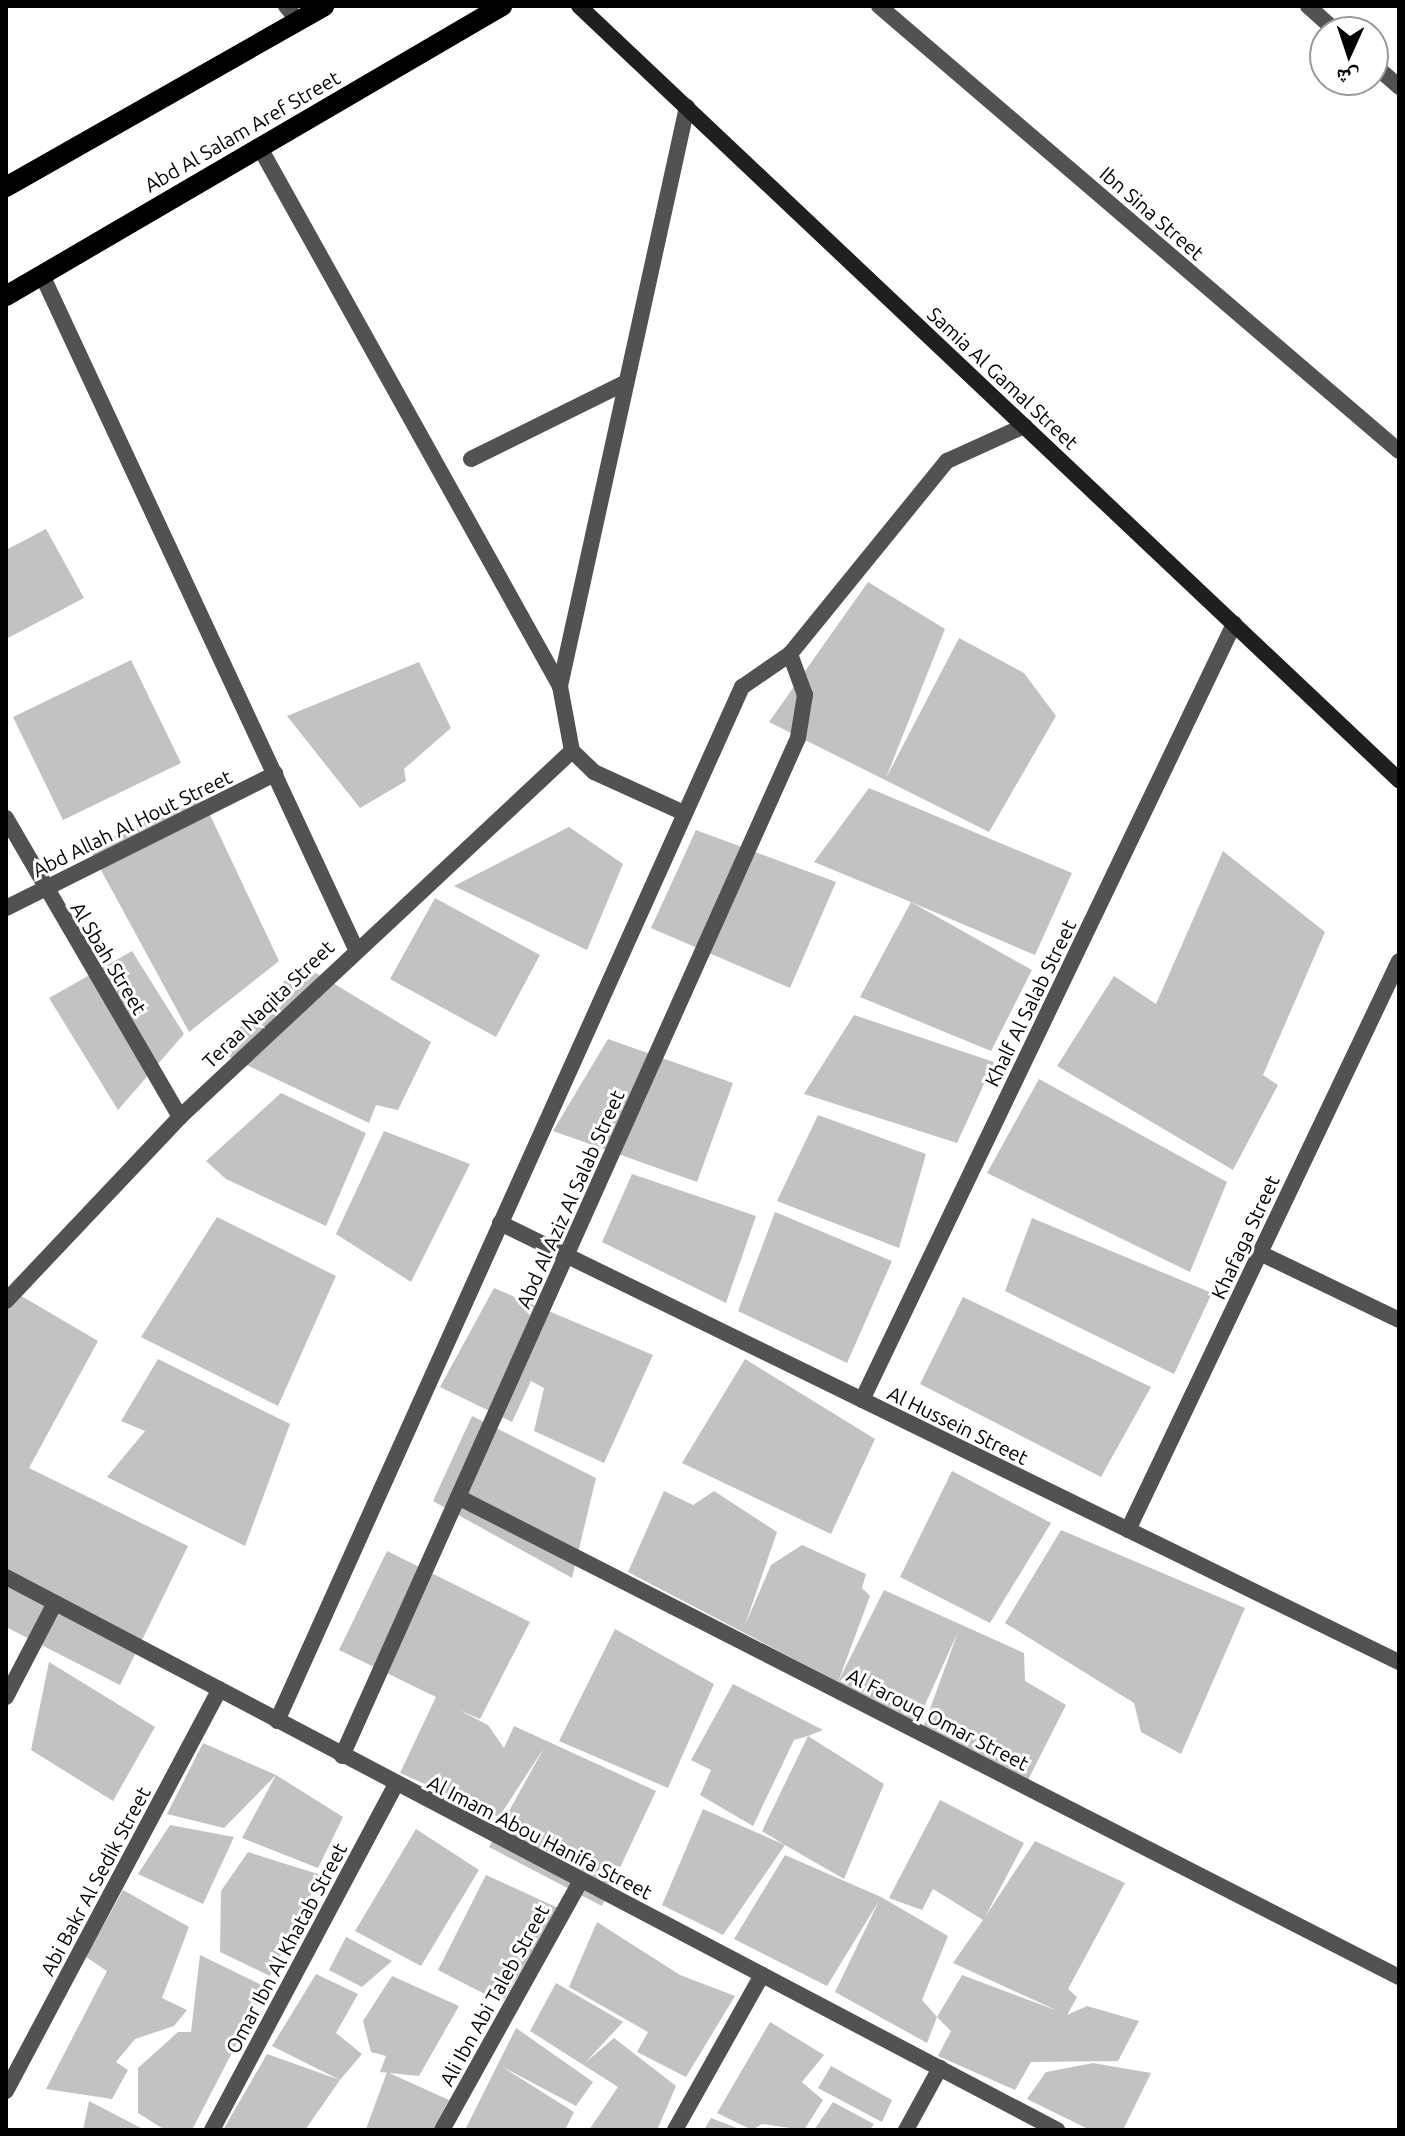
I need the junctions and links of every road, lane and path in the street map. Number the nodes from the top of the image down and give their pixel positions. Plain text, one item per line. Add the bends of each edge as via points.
1 (324, 6) edge
2 (502, 6) edge
3 (579, 6) edge
4 (879, 6) edge
5 (292, 14) edge
6 (687, 107) junction
7 (260, 148) junction
8 (6, 187) edge
9 (42, 275) junction
10 (6, 296) edge
11 (625, 383) junction
12 (1024, 426) junction
13 (1399, 451) edge
14 (471, 459) dead end
15 (1234, 624) junction
16 (790, 654) junction
17 (560, 686) junction
18 (572, 751) junction
19 (275, 774) junction
20 (1399, 780) edge
21 (684, 813) junction
22 (6, 818) edge
23 (45, 889) junction
24 (6, 908) edge
25 (355, 947) junction
26 (1399, 961) edge
27 (180, 1117) junction
28 (500, 1223) junction
29 (1260, 1253) junction
30 (566, 1256) junction
31 (6, 1301) edge
32 (1399, 1320) edge
33 (862, 1400) junction
34 (458, 1497) junction
35 (1128, 1530) junction
36 (6, 1577) edge
37 (55, 1603) junction
38 (1399, 1662) edge
39 (220, 1689) junction
40 (6, 1697) edge
41 (277, 1721) junction
42 (342, 1756) junction
43 (396, 1784) junction
44 (581, 1880) junction
45 (762, 1975) junction
46 (1399, 1977) edge
47 (940, 2068) junction
48 (6, 2091) edge
49 (212, 2130) edge
50 (442, 2130) edge
51 (675, 2130) edge
52 (906, 2130) edge
53 (1057, 2130) edge

1 - 5 main road
2 - 7 main road, Abd Al Salam Aref Street
3 - 6 street, Samia Al Gamal Street
4 - 13 street, Ibn Sina Street
5 - 8 main road
6 - 11 street
6 - 12 street, Samia Al Gamal Street
7 - 9 main road, Abd Al Salam Aref Street
7 - 17 street
9 - 10 main road, Abd Al Salam Aref Street
9 - 19 street
11 - 14 street
11 - 17 street
12 - 15 street, Samia Al Gamal Street
12 - 16 street via 970,445 926,481
15 - 20 street, Samia Al Gamal Street
15 - 33 street, Khalf Al Salab Street
16 - 21 street via 742,687
16 - 30 street, Abd Al Aziz Al Salab Street via 805,695 798,738
17 - 18 street
18 - 21 street via 594,772
18 - 25 street, Teraa Naqita Street
19 - 23 street, Abd Allah Al Hout Street
19 - 25 street
21 - 28 street
22 - 23 street, Al Sbah Street
23 - 24 street, Abd Allah Al Hout Street
23 - 27 street, Al Sbah Street
25 - 27 street, Teraa Naqita Street
26 - 29 street, Khafaga Street
27 - 31 street, Teraa Naqita Street
28 - 30 street, Al Hussein Street
28 - 41 street
29 - 32 street
29 - 35 street, Khafaga Street
30 - 33 street, Al Hussein Street
30 - 34 street, Abd Al Aziz Al Salab Street
33 - 35 street, Al Hussein Street
34 - 42 street, Abd Al Aziz Al Salab Street
34 - 46 street, Al Farouq Omar Street
35 - 38 street, Al Hussein Street
36 - 37 street, Al Imam Abou Hanifa Street
37 - 39 street, Al Imam Abou Hanifa Street
37 - 40 street
39 - 41 street, Al Imam Abou Hanifa Street
39 - 48 street, Abi Bakr Al Sedik Street
41 - 42 street, Al Imam Abou Hanifa Street
42 - 43 street, Al Imam Abou Hanifa Street
43 - 44 street, Al Imam Abou Hanifa Street
43 - 49 street, Omar Ibn Al Khatab Street
44 - 45 street, Al Imam Abou Hanifa Street
44 - 50 street, Ali Ibn Abi Taleb Street
45 - 47 street, Al Imam Abou Hanifa Street
45 - 51 street
47 - 52 street
47 - 53 street, Al Imam Abou Hanifa Street

